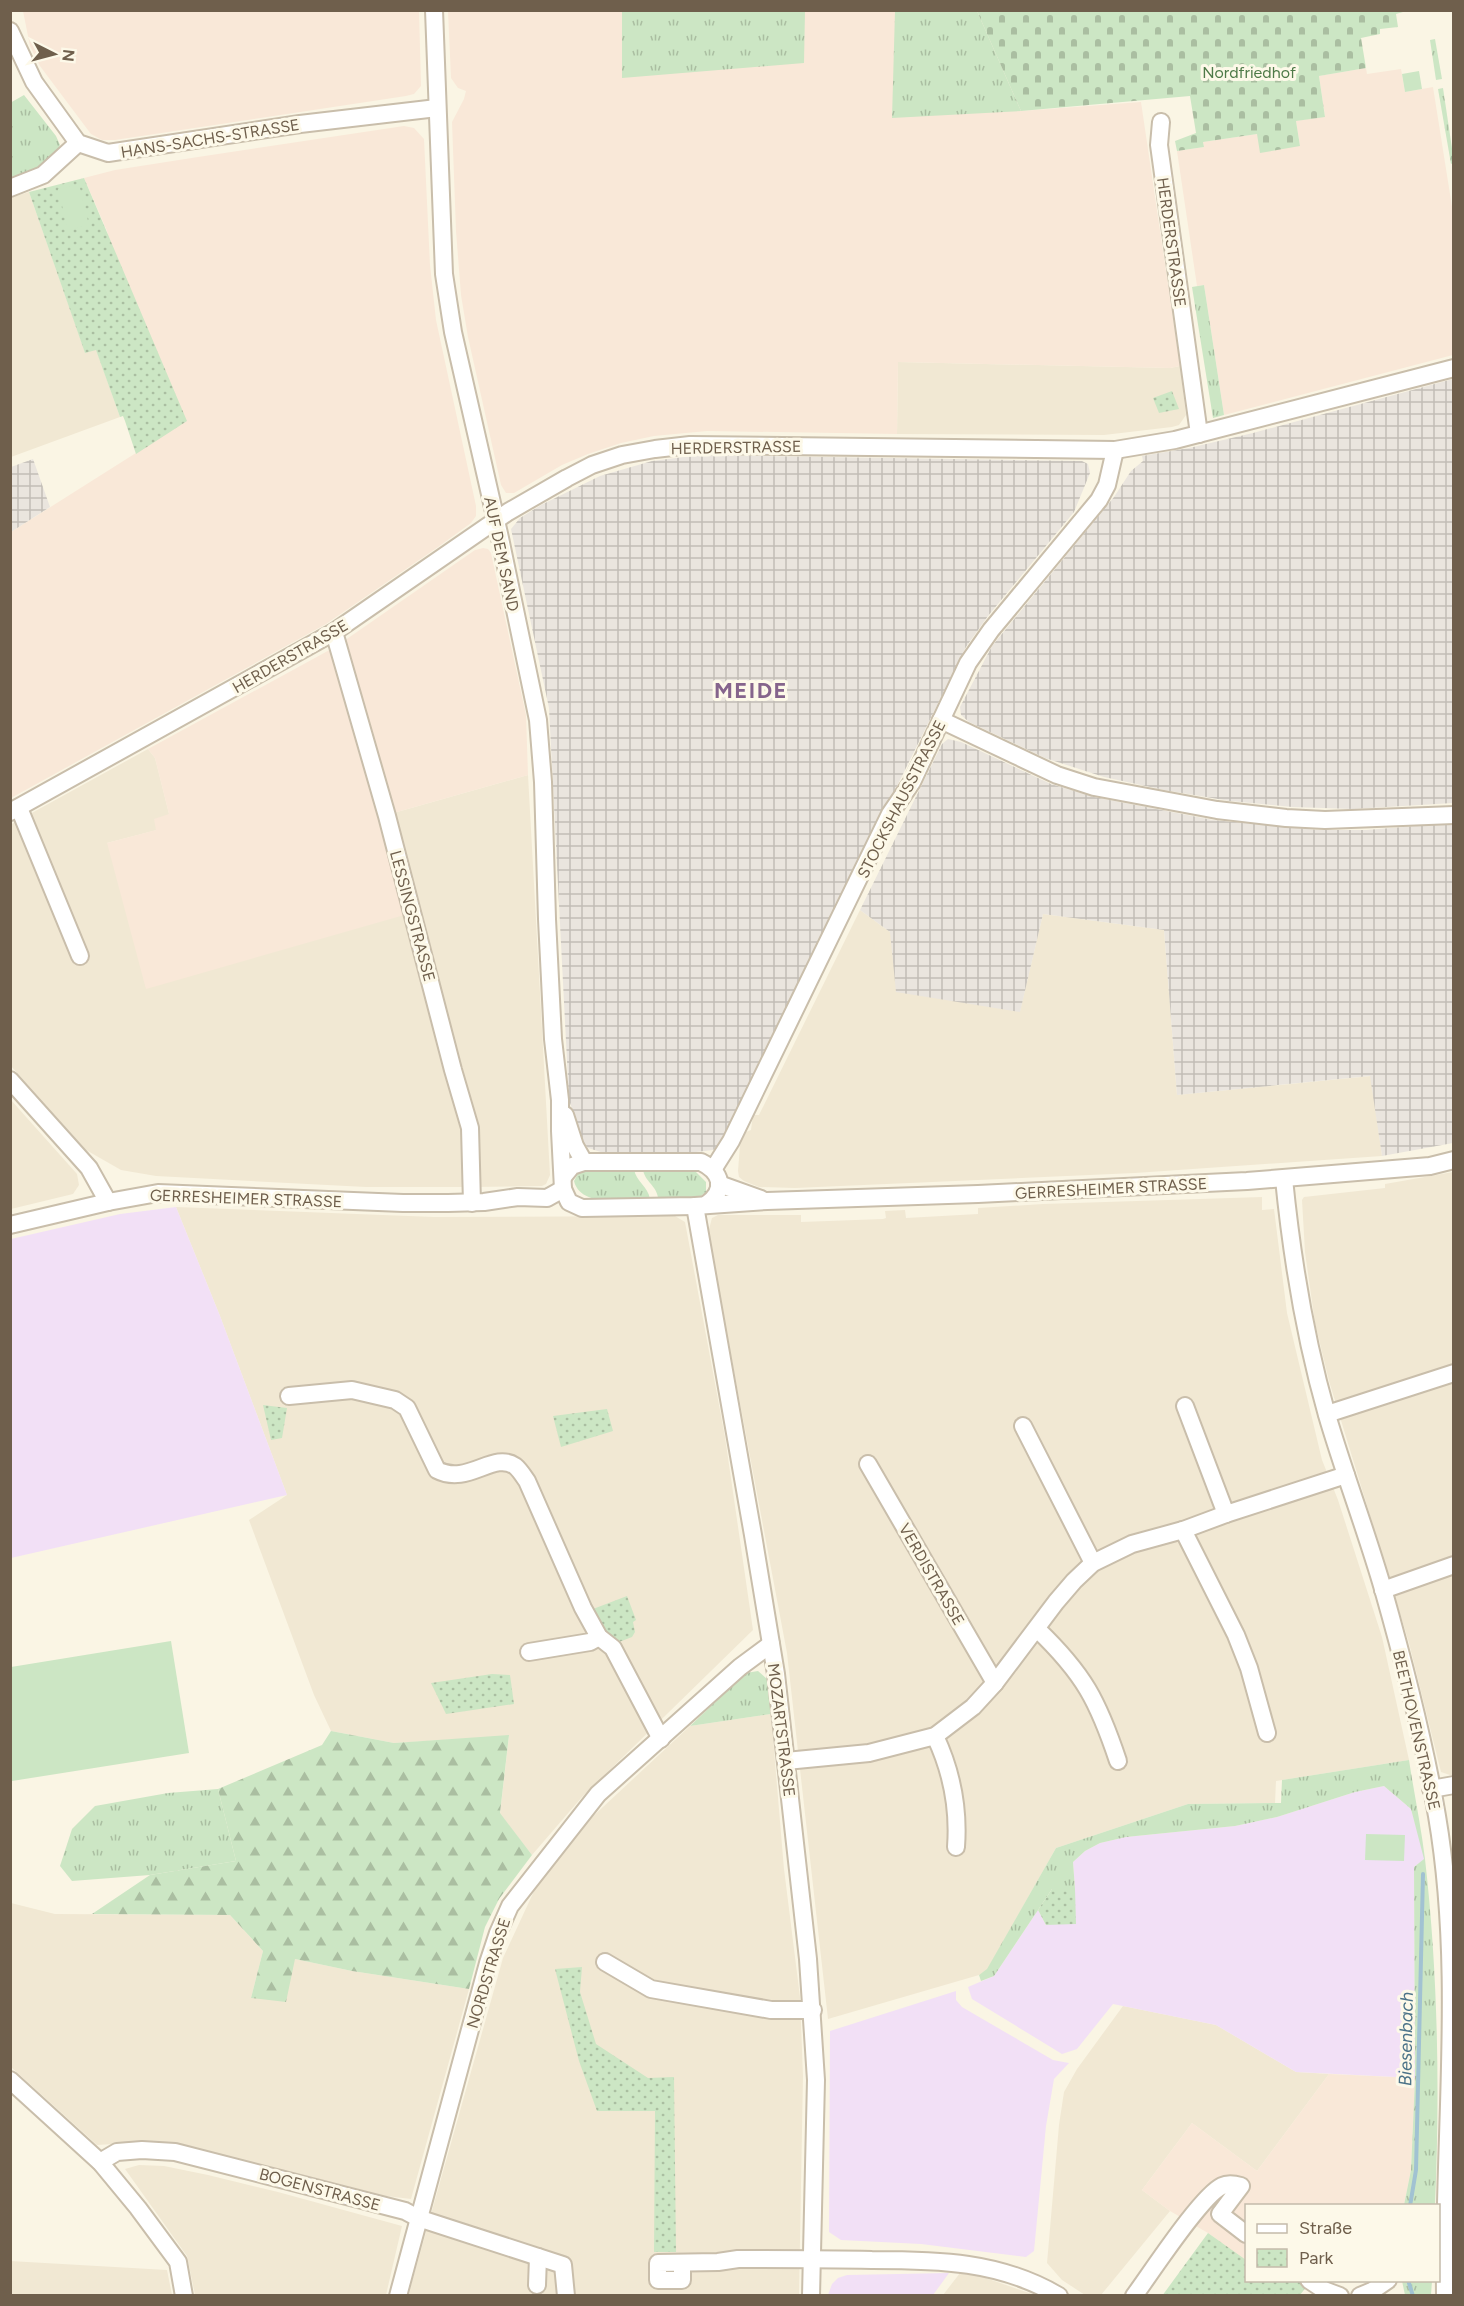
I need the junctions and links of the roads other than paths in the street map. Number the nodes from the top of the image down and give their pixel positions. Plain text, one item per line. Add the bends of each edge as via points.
1 (434, 10) edge
2 (10, 31) edge
3 (437, 108) junction
4 (1161, 122) dead end
5 (78, 143) junction
6 (10, 188) edge
7 (1454, 368) edge
8 (1199, 434) junction
9 (1115, 450) junction
10 (496, 522) junction
11 (334, 633) junction
12 (941, 720) junction
13 (15, 810) edge
14 (1454, 815) edge
15 (80, 956) dead end
16 (10, 1080) edge
17 (560, 1100) junction
18 (1454, 1160) edge
19 (584, 1162) junction
20 (716, 1176) junction
21 (1284, 1179) junction
22 (565, 1189) junction
23 (767, 1201) junction
24 (108, 1202) junction
25 (478, 1202) junction
26 (701, 1205) junction
27 (10, 1225) edge
28 (1454, 1373) edge
29 (289, 1396) dead end
30 (1185, 1406) dead end
31 (1327, 1414) junction
32 (1023, 1426) dead end
33 (868, 1464) dead end
34 (1346, 1475) junction
35 (1226, 1514) junction
36 (1183, 1530) junction
37 (1093, 1563) junction
38 (1454, 1565) edge
39 (1383, 1590) junction
40 (1037, 1629) junction
41 (599, 1637) junction
42 (771, 1644) junction
43 (529, 1652) dead end
44 (995, 1683) junction
45 (1267, 1733) dead end
46 (935, 1736) junction
47 (661, 1739) junction
48 (786, 1761) junction
49 (1118, 1761) dead end
50 (1454, 1785) edge
51 (1431, 1789) junction
52 (956, 1847) dead end
53 (605, 1962) dead end
54 (813, 2010) junction
55 (10, 2080) edge
56 (1451, 2101) edge
57 (100, 2162) junction
58 (418, 2218) junction
59 (1245, 2233) edge
60 (538, 2257) junction
61 (812, 2260) junction
62 (682, 2263) dead end
63 (1446, 2273) edge
64 (1312, 2282) edge
65 (1385, 2282) edge
66 (537, 2285) dead end
67 (184, 2295) edge
68 (398, 2295) edge
69 (566, 2295) edge
70 (811, 2295) edge
71 (1059, 2295) edge
72 (1134, 2295) edge
73 (1340, 2295) edge
74 (1360, 2295) edge
75 (1445, 2295) edge

1 - 3 street, AUF DEM SAND
2 - 5 street via 34,82
3 - 5 street, HANS-SACHS-STRASSE via 311,122 108,153
3 - 10 street, AUF DEM SAND via 446,286
4 - 8 street, HERDERSTRASSE via 1159,145
5 - 6 street via 43,175
7 - 8 street, HERDERSTRASSE
8 - 9 street, HERDERSTRASSE
9 - 10 street, HERDERSTRASSE via 759,445 655,449 592,465
9 - 12 street, STOCKSHAUSSTRASSE via 1107,485 1099,500 991,630 968,663
10 - 11 street, HERDERSTRASSE
10 - 17 street, AUF DEM SAND via 538,720 553,1039
11 - 13 street, HERDERSTRASSE
11 - 25 street, LESSINGSTRASSE via 470,1128
12 - 14 street via 1057,775 1094,787 1217,810 1325,820
12 - 20 street, STOCKSHAUSSTRASSE via 912,782 890,814
13 - 15 street
16 - 24 street via 89,1168
17 - 19 street, AUF DEM SAND
17 - 22 street, AUF DEM SAND
18 - 21 street, GERRESHEIMER STRASSE via 1430,1166
19 - 20 street, GERRESHEIMER STRASSE via 701,1162
19 - 22 street, GERRESHEIMER STRASSE via 572,1166
20 - 23 street, GERRESHEIMER STRASSE
20 - 26 street via 718,1192
21 - 23 street, GERRESHEIMER STRASSE
21 - 31 street, BEETHOVENSTRASSE via 1301,1301
22 - 25 street, GERRESHEIMER STRASSE via 548,1207 518,1208
22 - 26 street, GERRESHEIMER STRASSE via 582,1208
23 - 26 street, GERRESHEIMER STRASSE
24 - 25 street, GERRESHEIMER STRASSE via 168,1193 403,1203
24 - 27 street, GERRESHEIMER STRASSE
26 - 42 street, MOZARTSTRASSE
28 - 31 street
29 - 41 street via 352,1390 395,1400 407,1408 437,1470 447,1475 507,1462 516,1467 527,1481
30 - 35 street
31 - 34 street, BEETHOVENSTRASSE
32 - 37 street
33 - 44 street, VERDISTRASSE
34 - 35 street
34 - 39 street, BEETHOVENSTRASSE
35 - 36 street
36 - 37 street via 1132,1544
36 - 45 street via 1236,1635
37 - 40 street
38 - 39 street
39 - 51 street, BEETHOVENSTRASSE
40 - 44 street
40 - 49 street via 1071,1663 1095,1699
41 - 43 street via 590,1642
41 - 47 street via 613,1648
42 - 47 street, NORDSTRASSE
42 - 48 street, MOZARTSTRASSE
44 - 46 street via 973,1707
46 - 48 street via 869,1752
46 - 52 street via 952,1781
47 - 58 street, NORDSTRASSE via 598,1794 510,1906 488,1963
48 - 54 street, MOZARTSTRASSE
50 - 51 street
51 - 56 street, BEETHOVENSTRASSE via 1442,1848 1448,1931
53 - 54 street via 651,1989 752,2007
54 - 61 street, MOZARTSTRASSE via 816,2080
55 - 57 street
56 - 63 street, BEETHOVENSTRASSE
57 - 58 street, BOGENSTRASSE via 117,2152 175,2152 405,2211
57 - 67 street via 178,2262
58 - 60 street, BOGENSTRASSE
58 - 68 street, NORDSTRASSE
59 - 72 street via 1221,2214 1240,2186 1222,2186 1204,2202
60 - 66 street
60 - 69 street, BOGENSTRASSE via 563,2265
61 - 62 street
61 - 70 street, MOZARTSTRASSE
61 - 71 street via 962,2263 1028,2279
63 - 75 street, BEETHOVENSTRASSE
64 - 73 street
65 - 74 street

